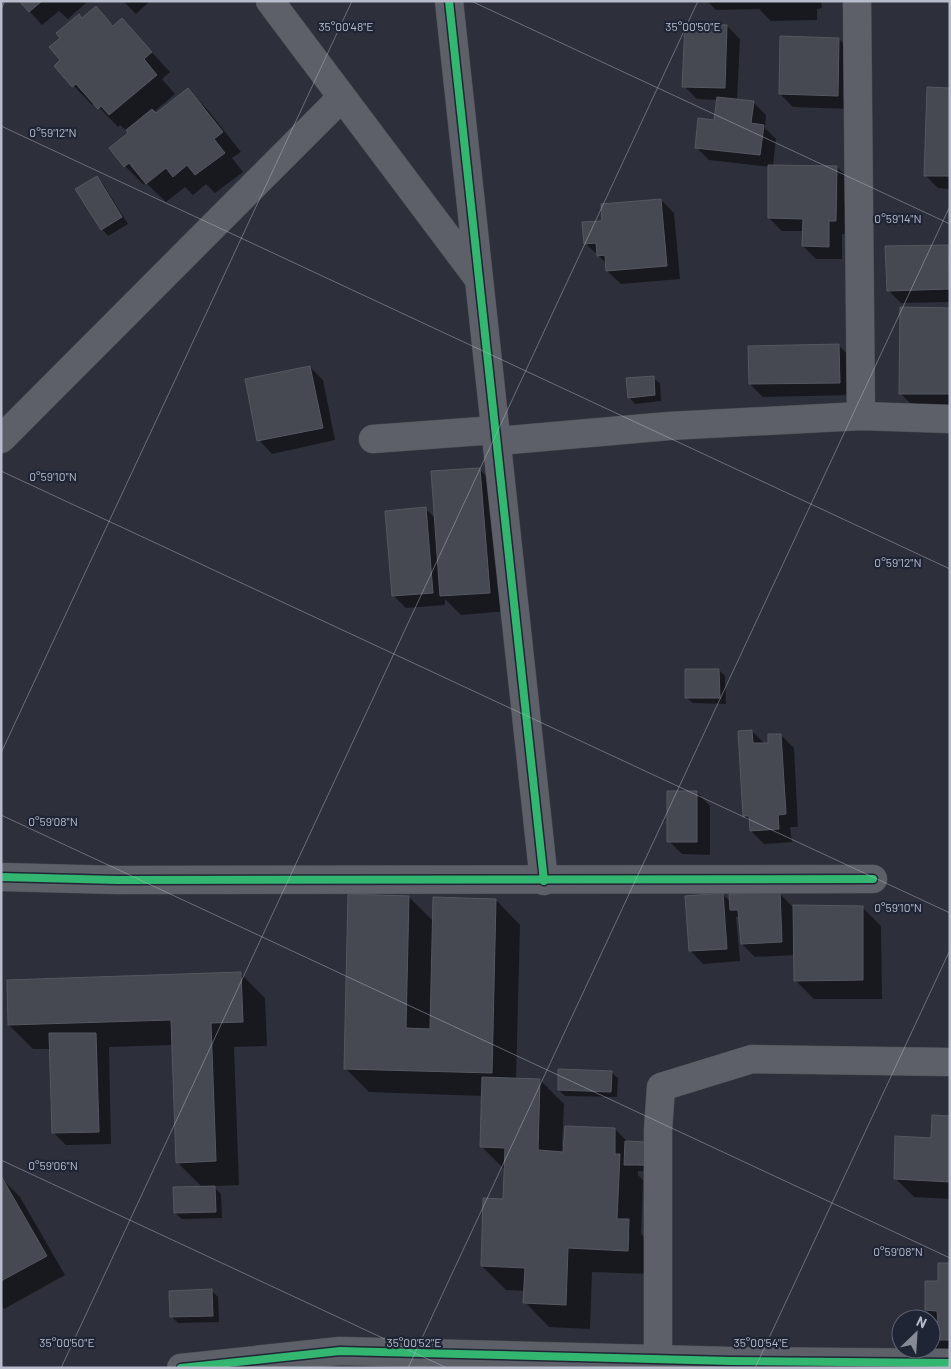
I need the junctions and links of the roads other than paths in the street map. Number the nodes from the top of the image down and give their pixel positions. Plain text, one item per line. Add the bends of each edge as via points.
1 (270, 1) edge
2 (449, 1) edge
3 (856, 1) edge
4 (342, 97) junction
5 (479, 279) junction
6 (861, 416) junction
7 (950, 418) edge
8 (497, 436) junction
9 (1, 439) edge
10 (373, 439) dead end
11 (1, 877) edge
12 (544, 880) junction
13 (873, 880) dead end
14 (950, 1062) edge
15 (658, 1359) junction
16 (450, 1361) edge
17 (950, 1363) edge
18 (917, 1365) edge
19 (181, 1368) edge

1 - 4 street
2 - 5 street
3 - 6 street
4 - 5 street
4 - 9 street
5 - 8 street
6 - 7 street
6 - 8 street
8 - 10 street
8 - 12 street
11 - 12 street
12 - 13 street
14 - 15 street via 752,1059 661,1087 658,1130
15 - 16 street
15 - 18 street
16 - 19 street via 340,1350
17 - 18 street

